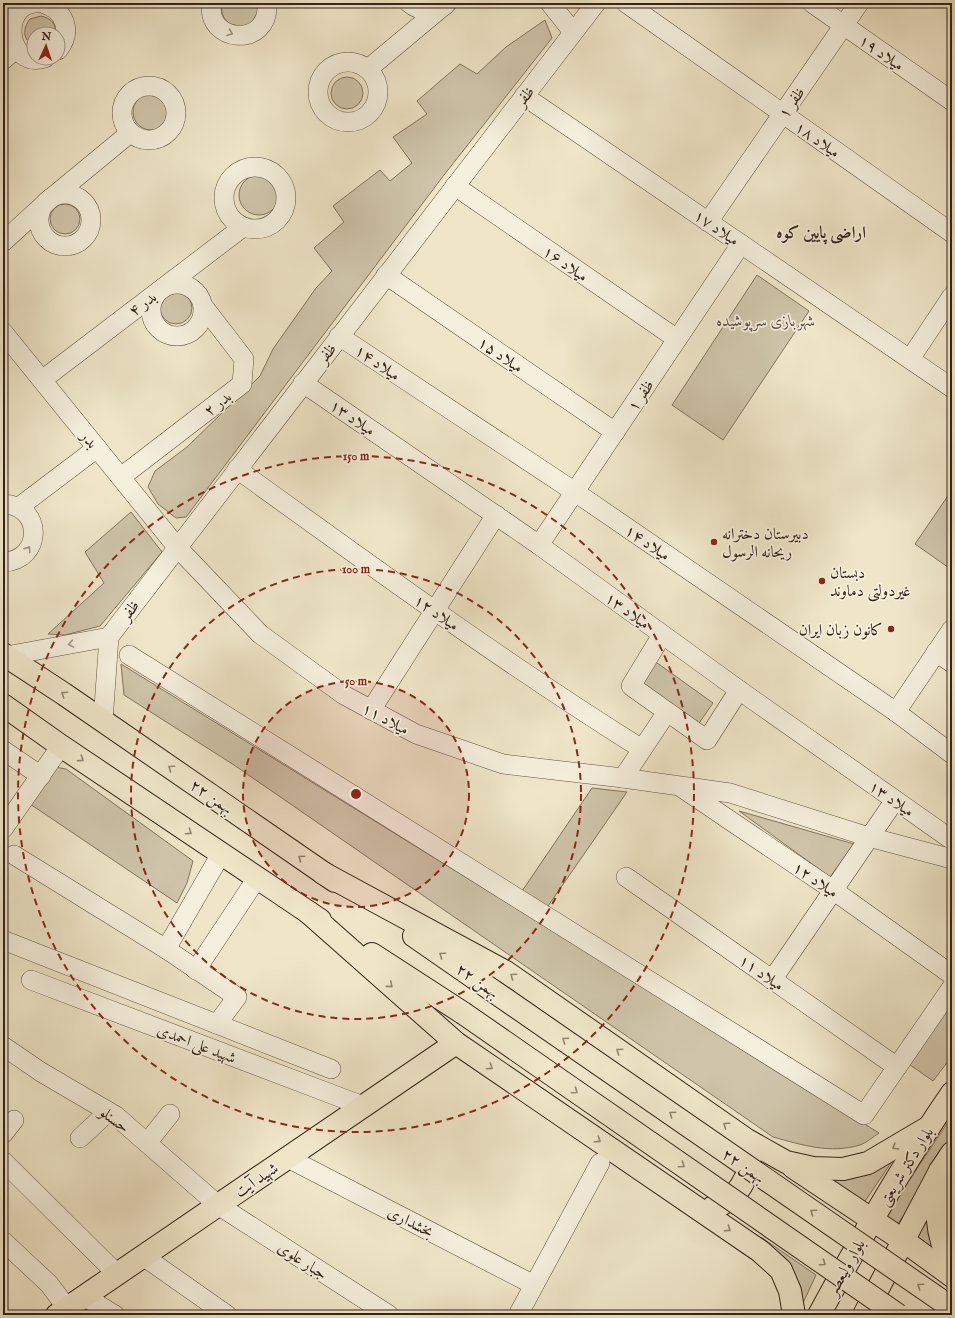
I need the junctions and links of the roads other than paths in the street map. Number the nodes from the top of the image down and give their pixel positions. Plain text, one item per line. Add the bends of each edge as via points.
1 (36, 3) edge
2 (42, 3) edge
3 (212, 3) edge
4 (267, 3) edge
5 (409, 3) edge
6 (550, 3) edge
7 (596, 3) edge
8 (626, 3) edge
9 (812, 3) edge
10 (859, 3) edge
11 (446, 4) edge
12 (844, 25) junction
13 (66, 26) edge
14 (573, 32) junction
15 (8, 45) edge
16 (26, 57) edge
17 (368, 69) dead end
18 (524, 96) junction
19 (952, 101) edge
20 (783, 114) junction
21 (130, 133) dead end
22 (455, 186) junction
23 (708, 222) junction
24 (243, 227) dead end
25 (952, 233) edge
26 (3, 242) edge
27 (741, 244) junction
28 (386, 275) junction
29 (160, 290) junction
30 (952, 296) edge
31 (204, 307) junction
32 (339, 336) junction
33 (5, 339) edge
34 (677, 340) junction
35 (910, 359) junction
36 (42, 380) junction
37 (303, 383) junction
38 (952, 388) edge
39 (615, 432) junction
40 (97, 448) junction
41 (237, 469) junction
42 (121, 477) junction
43 (575, 492) junction
44 (11, 506) edge
45 (496, 515) junction
46 (539, 545) junction
47 (177, 547) junction
48 (3, 562) edge
49 (434, 611) junction
50 (952, 629) edge
51 (662, 635) junction
52 (109, 637) junction
53 (936, 652) junction
54 (4, 655) edge
55 (129, 655) dead end
56 (952, 663) edge
57 (739, 690) junction
58 (3, 705) edge
59 (371, 710) junction
60 (667, 712) junction
61 (896, 712) junction
62 (103, 721) junction
63 (61, 746) junction
64 (642, 749) junction
65 (3, 750) edge
66 (952, 754) edge
67 (40, 776) junction
68 (623, 778) junction
69 (678, 786) junction
70 (895, 800) junction
71 (3, 829) edge
72 (869, 837) junction
73 (952, 840) edge
74 (221, 854) junction
75 (14, 855) dead end
76 (952, 859) edge
77 (324, 873) junction
78 (626, 877) dead end
79 (257, 878) junction
80 (833, 890) junction
81 (308, 912) junction
82 (3, 940) edge
83 (166, 949) junction
84 (196, 970) junction
85 (952, 975) edge
86 (31, 980) dead end
87 (772, 980) junction
88 (952, 987) edge
89 (217, 1024) junction
90 (456, 1043) junction
91 (3, 1046) edge
92 (897, 1067) junction
93 (331, 1069) dead end
94 (952, 1093) edge
95 (363, 1106) junction
96 (108, 1112) junction
97 (170, 1114) dead end
98 (929, 1127) junction
99 (80, 1138) dead end
100 (747, 1140) junction
101 (147, 1143) junction
102 (288, 1158) junction
103 (786, 1162) junction
104 (946, 1162) edge
105 (600, 1163) dead end
106 (4, 1164) edge
107 (218, 1205) junction
108 (701, 1210) junction
109 (871, 1220) junction
110 (3, 1241) edge
111 (904, 1242) junction
112 (143, 1256) junction
113 (952, 1265) edge
114 (117, 1274) junction
115 (952, 1276) edge
116 (534, 1285) junction
117 (69, 1307) edge
118 (952, 1308) edge
119 (115, 1315) edge
120 (227, 1315) edge
121 (389, 1315) edge
122 (518, 1315) edge
123 (794, 1315) edge
124 (819, 1315) edge
125 (864, 1315) edge
126 (898, 1315) edge

1 - 15 street via 15,13 10,22
2 - 13 street via 54,8
3 -> 4 street via 213,16 217,24 232,35 242,36 259,29 268,12
5 - 11 street via 423,10 434,10
6 - 14 street
7 - 14 street, ظفر
8 - 20 street, میلاد ۱۸
9 - 12 street, میلاد ۱۹
10 - 12 street, ظفر ۱
11 - 17 street
12 - 19 street, میلاد ۱۹
12 - 20 street, ظفر ۱
14 - 18 street, ظفر
15 - 16 street
18 - 22 street, ظفر
18 - 23 street, میلاد ۱۷
20 - 23 street, ظفر ۱
20 - 25 street, میلاد ۱۸
21 - 26 street via 50,199
22 - 28 street, ظفر
22 - 34 street, میلاد ۱۶
23 - 27 street, میلاد ۱۷
24 - 29 street, بدر ۴
27 - 34 street, ظفر ۱
27 - 35 street, میلاد ۱۷
28 - 32 street, ظفر
28 - 39 street, میلاد ۱۵
29 - 31 street via 172,284 190,286 199,295
29 - 31 street via 153,300 152,317 155,325 169,335 178,337 194,331 202,319
29 - 36 street, بدر ۴
30 - 35 street
31 - 42 street, بدر ۲ via 244,359 242,384
32 - 37 street, ظفر
32 - 43 street, میلاد ۱۴
33 - 36 street, بدر
34 - 39 street, ظفر ۱
35 - 38 street, میلاد ۱۷
36 - 40 street, بدر
37 - 41 street, ظفر
37 - 45 street, میلاد ۱۳
39 - 43 street, ظفر ۱
40 - 42 street, بدر
40 - 44 street
41 - 47 street, ظفر
41 - 49 street, میلاد ۱۲
42 - 47 street, بدر
43 - 46 street, ظفر ۱
43 - 61 street, میلاد ۱۴
48 -> 44 street via 14,561 23,556 34,538 34,529 26,513
45 - 46 street, میلاد ۱۳
45 - 49 street
46 - 51 street, میلاد ۱۳
47 - 52 street, ظفر
47 - 59 street, میلاد ۱۱ via 260,634 344,696
49 - 59 street
49 - 64 street, میلاد ۱۲
50 - 53 street
51 - 57 street, میلاد ۱۳
51 - 60 street via 631,686
52 -> 54 street
52 - 62 street, ظفر
53 - 56 street
53 - 61 street
62 -> 54 main road, ۲۲ بهمن
55 - 92 street via 864,1115
57 - 60 street via 708,740
57 - 70 street, میلاد ۱۳
58 - 63 main road
59 - 68 street, میلاد ۱۱ via 416,734 503,764
60 - 64 street
61 - 66 street, میلاد ۱۴
77 -> 62 main road, ۲۲ بهمن
63 - 67 street
63 -> 74 main road
64 - 68 street
65 - 67 street
67 - 71 street
68 - 69 street, میلاد ۱۲
69 - 72 street, میلاد ۱۲ via 730,793
69 - 80 street, میلاد ۱۲
70 - 72 street
70 - 73 street, میلاد ۱۳
72 - 76 street, میلاد ۱۲
72 - 80 street
74 - 79 main road
74 - 83 street
75 - 83 street
100 -> 77 main road via 506,972
118 -> 77 main road, ۲۲ بهمن, bridge
78 - 87 street, میلاد ۱۱
79 - 81 main road
79 - 84 street
80 - 85 street, میلاد ۱۲
80 - 87 street
81 -> 90 main road
81 -> 126 main road, bridge via 463,1013
82 - 89 street
83 - 84 street
84 - 89 street via 237,997
86 - 95 street, شهید علی احمدی
87 - 92 street, میلاد ۱۱
88 - 92 street
89 - 93 street
90 - 95 main road, شهید آیت
90 -> 108 main road
91 - 96 street, حسنلو
94 - 98 main road, بلوار دکتر شریعتی
95 - 102 main road, شهید آیت
96 - 99 street
96 - 101 street, حسنلو
97 - 101 street
98 -> 103 main road via 868,1163 843,1169 813,1168
98 - 109 main road, بلوار دکتر شریعتی
100 - 103 main road
100 - 108 main road via 750,1161 741,1187 730,1199 716,1207
101 - 107 street, حسنلو
102 - 107 main road, شهید آیت
102 - 116 street, بخشداری
103 - 109 main road
104 - 111 main road, بلوار دکتر شریعتی
104 - 113 main road via 936,1201 938,1224 946,1254
105 - 116 street
106 - 114 street
107 - 112 main road, شهید آیت
107 - 121 street, جبار علوی
108 -> 123 main road via 760,1251 781,1270 790,1291
109 - 111 main road
109 - 124 main road, بلوار ولیعصر
110 - 117 street via 49,1284
111 - 115 main road
111 - 125 main road
112 - 114 main road, شهید آیت
112 - 120 street
114 - 117 main road, شهید آیت
116 - 122 street
117 - 119 street

